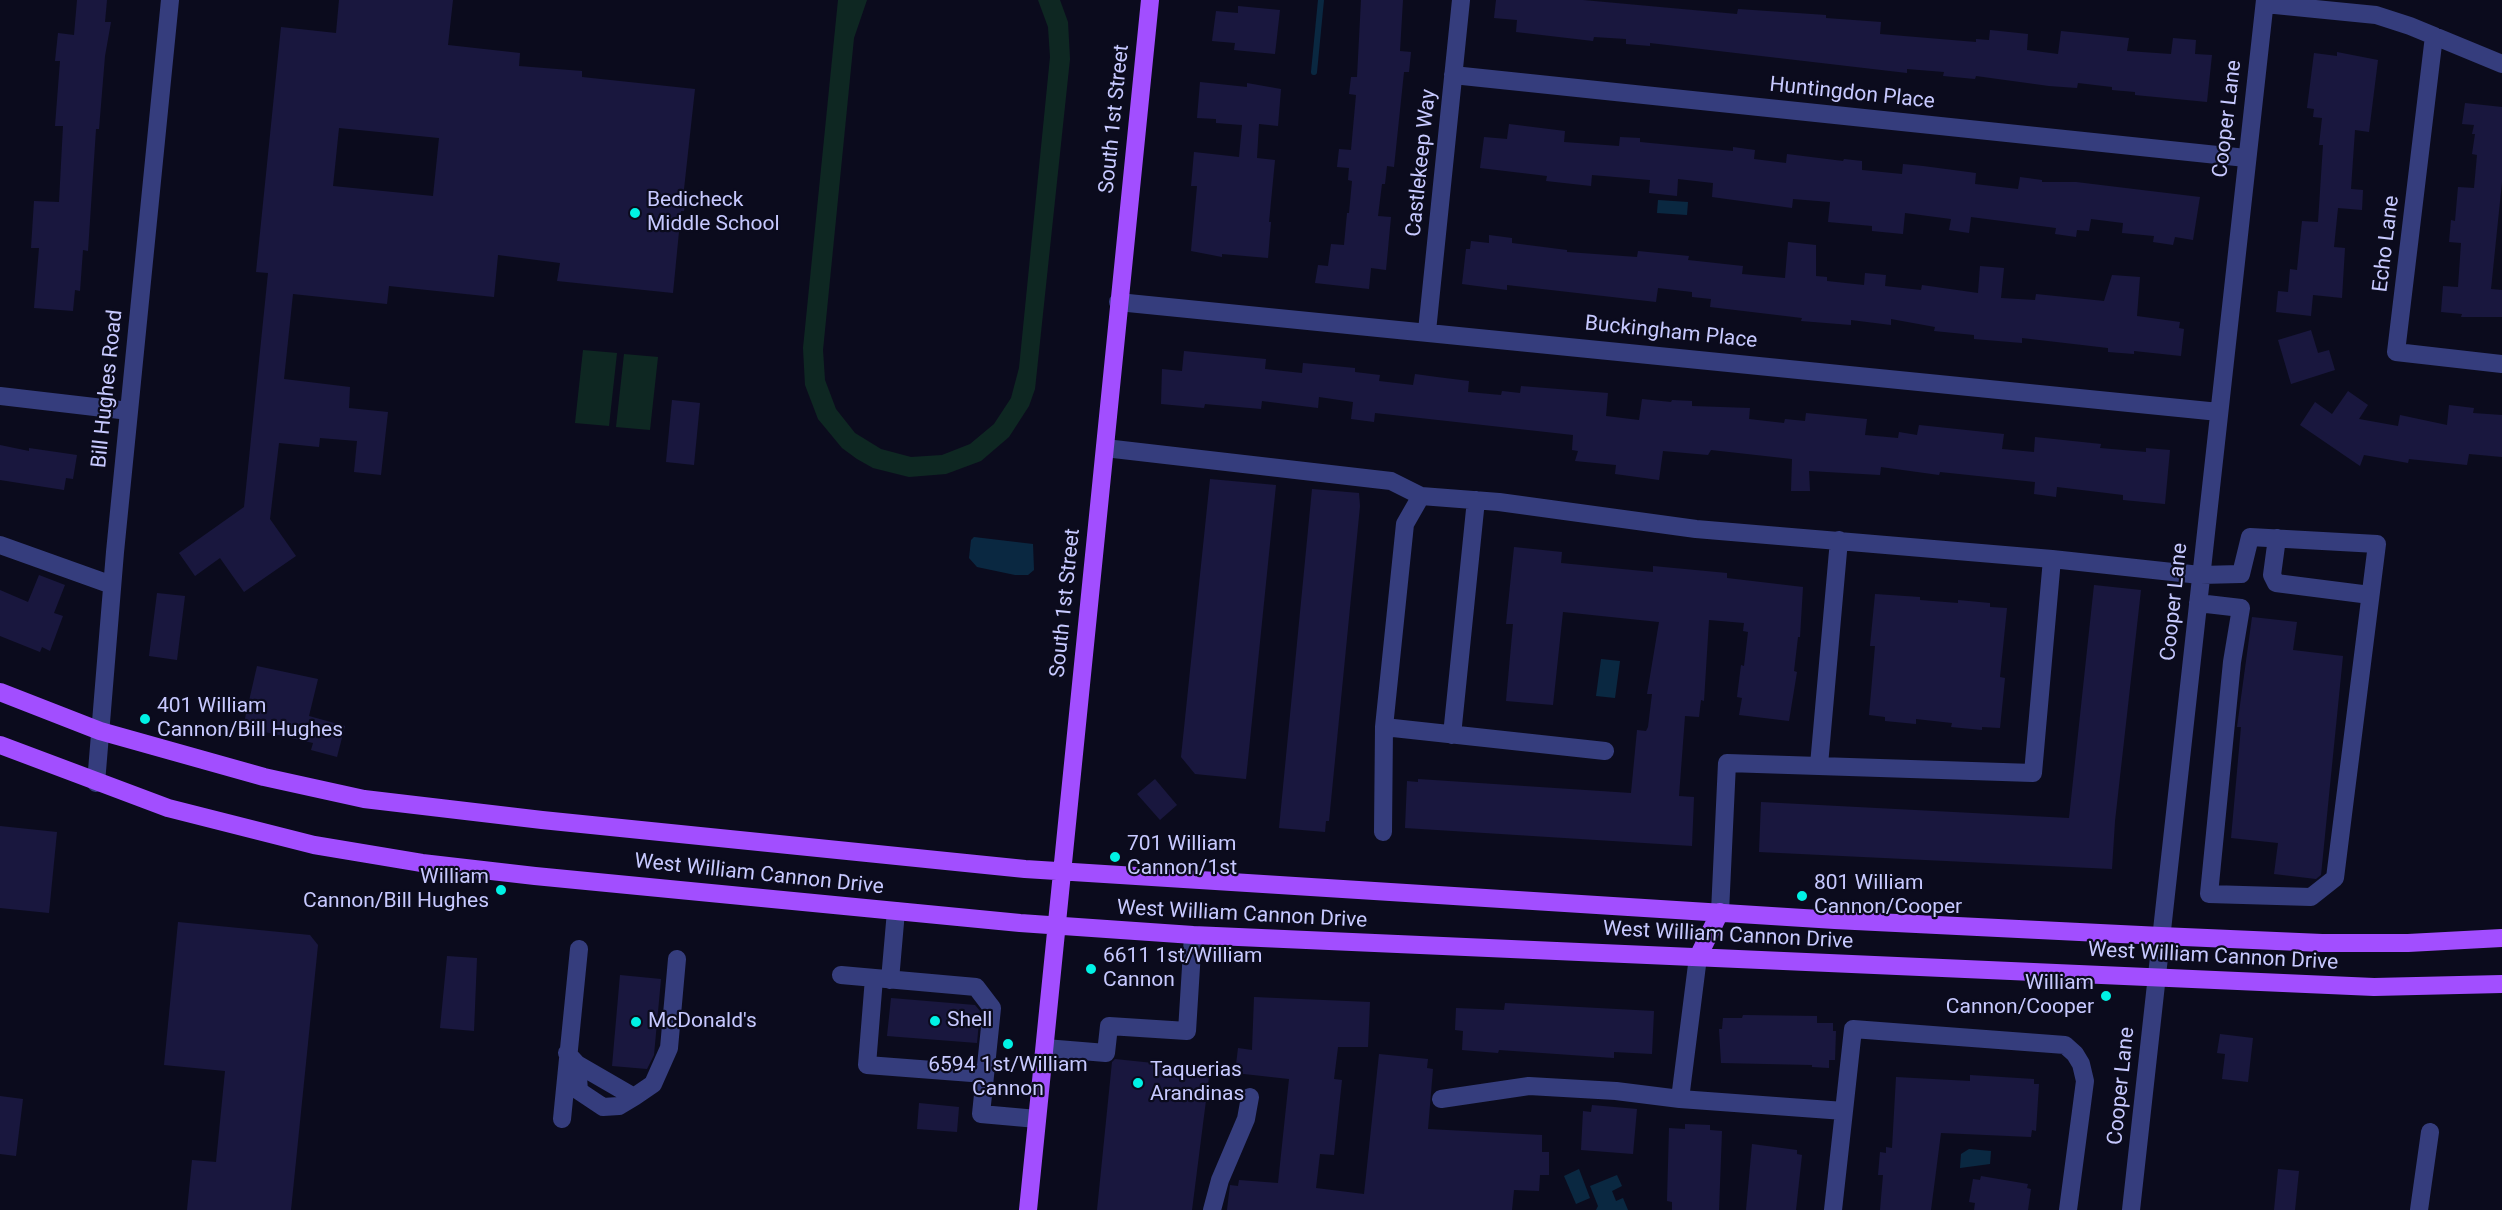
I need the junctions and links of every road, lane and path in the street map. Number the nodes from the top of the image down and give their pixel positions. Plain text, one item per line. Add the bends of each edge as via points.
1 (170, 0) edge
2 (1150, 0) edge
3 (1461, 0) edge
4 (2265, 2) edge
5 (2434, 36) junction
6 (2502, 64) edge
7 (1454, 75) junction
8 (2246, 158) junction
9 (1118, 302) junction
10 (1427, 331) junction
11 (2502, 364) edge
12 (0, 396) edge
13 (129, 411) junction
14 (2218, 412) junction
15 (1105, 448) junction
16 (1420, 496) junction
17 (1476, 500) junction
18 (2277, 538) junction
19 (1839, 540) junction
20 (0, 544) edge
21 (2052, 559) junction
22 (2200, 575) junction
23 (112, 585) junction
24 (2370, 595) junction
25 (2198, 603) junction
26 (0, 692) edge
27 (1383, 727) junction
28 (99, 731) junction
29 (1452, 735) junction
30 (0, 745) edge
31 (1605, 751) dead end
32 (1819, 765) junction
33 (96, 783) junction
34 (1383, 832) dead end
35 (1060, 872) junction
36 (896, 911) junction
37 (1720, 912) junction
38 (1056, 927) junction
39 (1194, 935) junction
40 (2161, 936) junction
41 (2502, 938) edge
42 (579, 949) dead end
43 (1698, 957) junction
44 (677, 959) dead end
45 (841, 975) dead end
46 (2156, 978) junction
47 (882, 979) junction
48 (2502, 984) edge
49 (1045, 1048) junction
50 (572, 1059) junction
51 (984, 1074) junction
52 (1250, 1097) dead end
53 (1441, 1099) dead end
54 (1680, 1099) junction
55 (1844, 1111) junction
56 (562, 1119) dead end
57 (1037, 1119) junction
58 (2430, 1131) dead end
59 (1028, 1210) edge
60 (1212, 1210) edge
61 (1833, 1210) edge
62 (2068, 1210) edge
63 (2131, 1210) edge
64 (2419, 1210) edge

1 - 13 street, Bill Hughes Road
2 - 9 main road, South 1st Street
3 - 7 street, Castlekeep Way
4 - 5 street via 2376,15
4 - 8 street, Cooper Lane
5 - 6 street
5 - 11 street, Echo Lane via 2396,352
7 - 8 street, Huntingdon Place
7 - 10 street, Castlekeep Way
8 - 14 street, Cooper Lane
9 - 10 street, Buckingham Place
9 - 15 main road, South 1st Street
10 - 14 street, Buckingham Place
12 - 13 street
13 - 23 street, Bill Hughes Road
14 - 22 street, Cooper Lane
15 - 16 street via 1391,481
15 - 35 main road, South 1st Street
16 - 17 street
16 - 27 street via 1405,524
17 - 19 street via 1696,529
17 - 29 street
18 - 22 street via 2250,537 2241,574
18 - 24 street via 2272,575 2276,583
18 - 24 street via 2377,544
19 - 21 street
19 - 32 street
20 - 23 street
21 - 22 street
21 - 32 street via 2033,773
22 - 25 street, Cooper Lane
23 - 28 street, Bill Hughes Road
24 - 25 street via 2335,878 2311,897 2209,894 2241,608
25 - 40 street, Cooper Lane
26 - 28 main road, West William Cannon Drive
27 - 29 street
27 - 34 street
28 - 33 street, Bill Hughes Road
28 - 35 main road, West William Cannon Drive via 264,777 364,799
29 - 31 street
30 - 33 main road, West William Cannon Drive
32 - 37 street via 1727,764
33 - 36 main road, West William Cannon Drive via 218,822 365,854 535,876
35 - 37 main road, West William Cannon Drive
35 - 38 main road, South 1st Street
36 - 38 main road, West William Cannon Drive
36 - 47 street
37 - 40 main road, West William Cannon Drive
37 - 43 main road
38 - 39 main road, West William Cannon Drive
38 - 49 main road, South 1st Street
39 - 43 main road, West William Cannon Drive
39 - 49 street via 1187,1031 1109,1026 1107,1053
40 - 41 main road, West William Cannon Drive via 2333,943
40 - 46 street, Cooper Lane
42 - 50 street
43 - 46 main road, West William Cannon Drive
43 - 54 street
44 - 50 street via 669,1048 653,1084 634,1097
45 - 47 street
46 - 48 main road, West William Cannon Drive via 2374,987
46 - 63 street, Cooper Lane
47 - 51 street via 976,987 992,1008
47 - 51 street via 867,1065
49 - 57 main road, South 1st Street
50 - 56 street
51 - 57 street via 981,1114
52 - 60 street via 1246,1119
53 - 54 street via 1529,1086
54 - 55 street
55 - 61 street
55 - 62 street via 1853,1029 2065,1045 2081,1064 2085,1081
57 - 59 main road, South 1st Street
58 - 64 street

